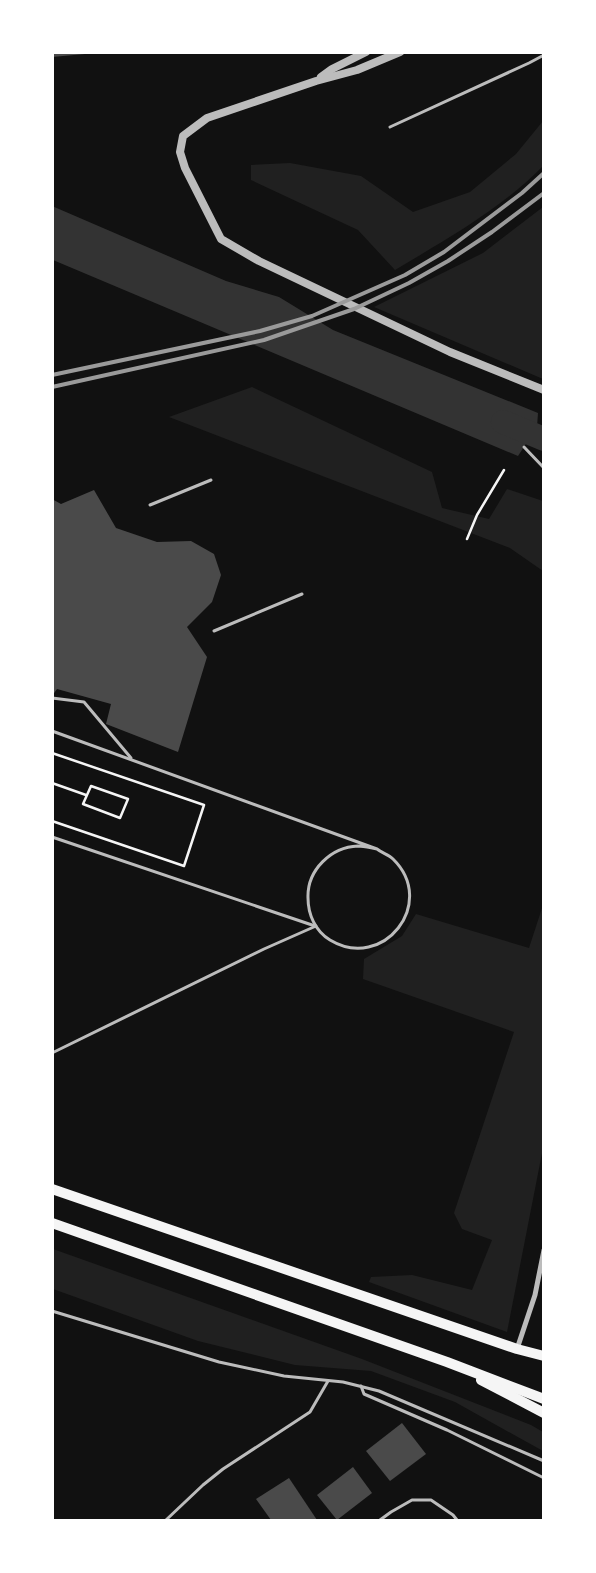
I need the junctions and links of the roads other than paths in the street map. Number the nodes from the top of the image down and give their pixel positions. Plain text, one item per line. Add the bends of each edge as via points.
1 (366, 52) edge
2 (400, 52) edge
3 (544, 55) edge
4 (316, 81) junction
5 (390, 127) dead end
6 (544, 390) edge
7 (524, 447) dead end
8 (544, 468) edge
9 (212, 480) dead end
10 (150, 505) dead end
11 (302, 594) dead end
12 (214, 630) dead end
13 (52, 698) edge
14 (52, 731) edge
15 (132, 759) junction
16 (52, 837) edge
17 (377, 849) junction
18 (316, 926) junction
19 (52, 1053) edge
20 (52, 1189) edge
21 (52, 1223) edge
22 (544, 1250) edge
23 (52, 1310) edge
24 (517, 1349) junction
25 (544, 1356) edge
26 (447, 1362) junction
27 (328, 1380) junction
28 (361, 1385) junction
29 (544, 1399) edge
30 (544, 1413) edge
31 (544, 1461) edge
32 (544, 1478) edge
33 (166, 1520) edge
34 (380, 1520) edge
35 (457, 1520) edge

1 - 4 street
2 - 4 street via 357,70
3 - 5 lane
4 - 6 street via 206,118 183,136 180,152 185,168 221,239 259,261 450,352
7 - 8 lane
9 - 10 lane
11 - 12 lane
13 - 15 lane via 84,702
14 - 15 lane
15 - 17 lane
16 - 18 lane
17 - 18 lane via 359,846 340,849 313,873 308,890 308,909
17 - 18 lane via 404,872 410,889 409,908 402,924 390,938 374,946 356,949 339,945
18 - 19 lane via 264,948
20 - 24 main road
21 - 26 main road
22 - 24 street via 535,1295
23 - 27 lane via 219,1362 284,1376
24 - 25 main road
26 - 29 main road
26 - 30 main road
27 - 28 lane
27 - 33 lane via 310,1412 223,1469
28 - 31 lane via 397,1397
28 - 32 lane via 364,1394
34 - 35 lane via 412,1500 431,1500

